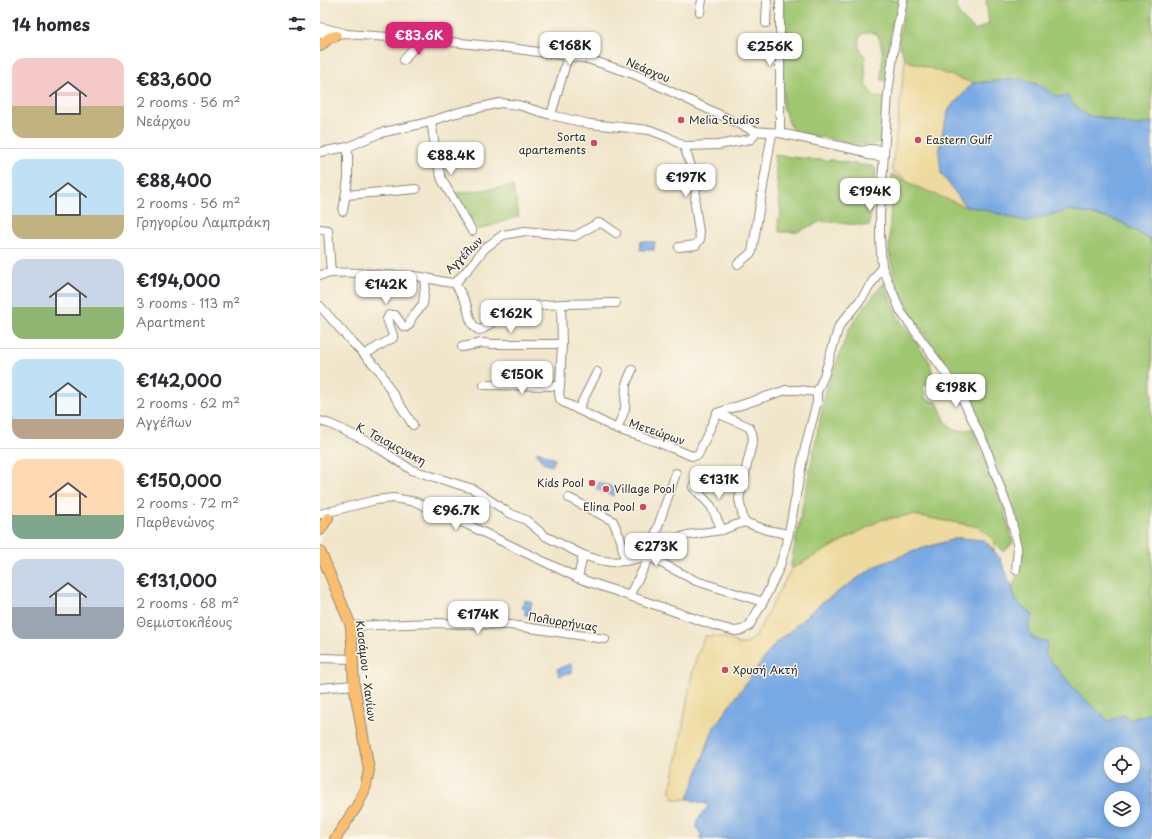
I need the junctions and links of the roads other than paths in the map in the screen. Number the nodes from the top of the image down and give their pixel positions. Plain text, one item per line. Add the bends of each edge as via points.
1 (702, 0) edge
2 (767, 0) edge
3 (780, 0) edge
4 (903, 0) edge
5 (700, 12) dead end
6 (766, 23) dead end
7 (320, 27) edge
8 (336, 33) junction
9 (320, 34) edge
10 (398, 38) junction
11 (421, 40) junction
12 (320, 46) edge
13 (568, 56) junction
14 (552, 115) junction
15 (431, 121) junction
16 (754, 131) junction
17 (776, 133) junction
18 (684, 146) junction
19 (348, 147) junction
20 (320, 152) edge
21 (881, 153) junction
22 (416, 189) dead end
23 (346, 195) junction
24 (344, 211) dead end
25 (320, 230) edge
26 (472, 231) dead end
27 (616, 234) dead end
28 (679, 247) dead end
29 (738, 264) dead end
30 (882, 267) junction
31 (331, 273) junction
32 (320, 275) edge
33 (426, 278) junction
34 (455, 283) junction
35 (616, 303) dead end
36 (561, 304) junction
37 (320, 306) edge
38 (562, 344) junction
39 (462, 346) dead end
40 (365, 354) junction
41 (632, 370) dead end
42 (597, 372) dead end
43 (484, 385) dead end
44 (560, 386) junction
45 (817, 392) junction
46 (578, 410) junction
47 (717, 413) junction
48 (320, 421) edge
49 (413, 425) dead end
50 (617, 430) junction
51 (676, 473) dead end
52 (693, 487) dead end
53 (569, 498) dead end
54 (323, 518) edge
55 (744, 522) junction
56 (320, 530) edge
57 (722, 530) junction
58 (788, 534) junction
59 (651, 546) junction
60 (320, 551) edge
61 (583, 555) junction
62 (648, 556) junction
63 (625, 561) junction
64 (324, 570) edge
65 (1016, 570) dead end
66 (578, 578) junction
67 (629, 596) junction
68 (763, 602) junction
69 (351, 626) junction
70 (605, 639) dead end
71 (320, 658) edge
72 (353, 659) junction
73 (354, 685) junction
74 (320, 688) edge
75 (335, 839) edge

1 - 5 street
2 - 6 street
3 - 17 street
4 - 21 street via 890,71
7 - 8 street
8 - 9 street
8 - 10 street, Νεάρχου
8 - 12 main road
10 - 11 street, Νεάρχου
10 - 11 street via 405,46 404,60
11 - 13 street, Νεάρχου
13 - 14 street
13 - 16 street, Νεάρχου via 588,59 636,75
14 - 15 street via 518,105 500,103
14 - 18 street via 590,124 650,130
15 - 19 street via 380,133
15 - 26 street via 442,180
16 - 17 street, Νεάρχου
16 - 18 street via 751,139 718,145
17 - 21 street, Νεάρχου via 868,154
17 - 29 street via 752,252
18 - 28 street via 695,181 700,239 696,244
19 - 20 street
19 - 23 street
21 - 30 street
22 - 23 street
23 - 24 street
25 - 31 street via 328,230
27 - 34 street, Αγγέλων via 598,223 575,236 525,231 503,235 485,248
30 - 45 street via 862,298 839,326
30 - 65 street via 900,312 965,404 986,448 1009,511 1018,547
31 - 32 street, Αγγέλων
31 - 33 street, Αγγέλων
33 - 34 street, Αγγέλων
33 - 40 street via 423,304 409,325 403,326 395,315 389,315 387,319 393,338
34 - 36 street via 469,317 478,330 510,309
35 - 36 street
36 - 38 street, Μετεώρων
37 - 40 street
38 - 39 street via 482,343
38 - 44 street, Μετεώρων
40 - 49 street via 380,371
41 - 50 street via 626,384 625,408
42 - 46 street
43 - 44 street
44 - 46 street, Μετεώρων via 560,399
45 - 47 street via 786,390
45 - 58 street via 817,402
46 - 50 street, Μετεώρων
47 - 50 street, Μετεώρων via 696,456
47 - 55 street via 749,428 752,433 752,445 739,499
48 - 61 street, Κ. Τσισμςνακη via 369,442 412,470 473,489 509,513 526,520 545,536
51 - 59 street
52 - 57 street via 712,506
53 - 63 street via 613,521 621,540
54 - 56 main road
54 - 66 street via 342,509 384,498 416,502
55 - 57 street
55 - 58 street
57 - 59 street via 688,535
58 - 68 street via 780,566
59 - 62 street
60 - 64 main road, Κισσάμου - Χανίων
61 - 63 street, Κ. Τσισμςνακη via 612,562
61 - 66 street
62 - 63 street, Κ. Τσισμςνακη
62 - 67 street via 643,573
62 - 68 street via 696,581
64 - 69 main road, Κισσάμου - Χανίων
66 - 67 street
67 - 68 street via 735,631 749,626
69 - 70 street, Πολυρρήνιας via 434,623 510,625
69 - 72 main road, Κισσάμου - Χανίων
71 - 72 street
72 - 73 main road, Κισσάμου - Χανίων
73 - 74 street
73 - 75 main road, Κισσάμου - Χανίων via 369,770 365,789 357,806

